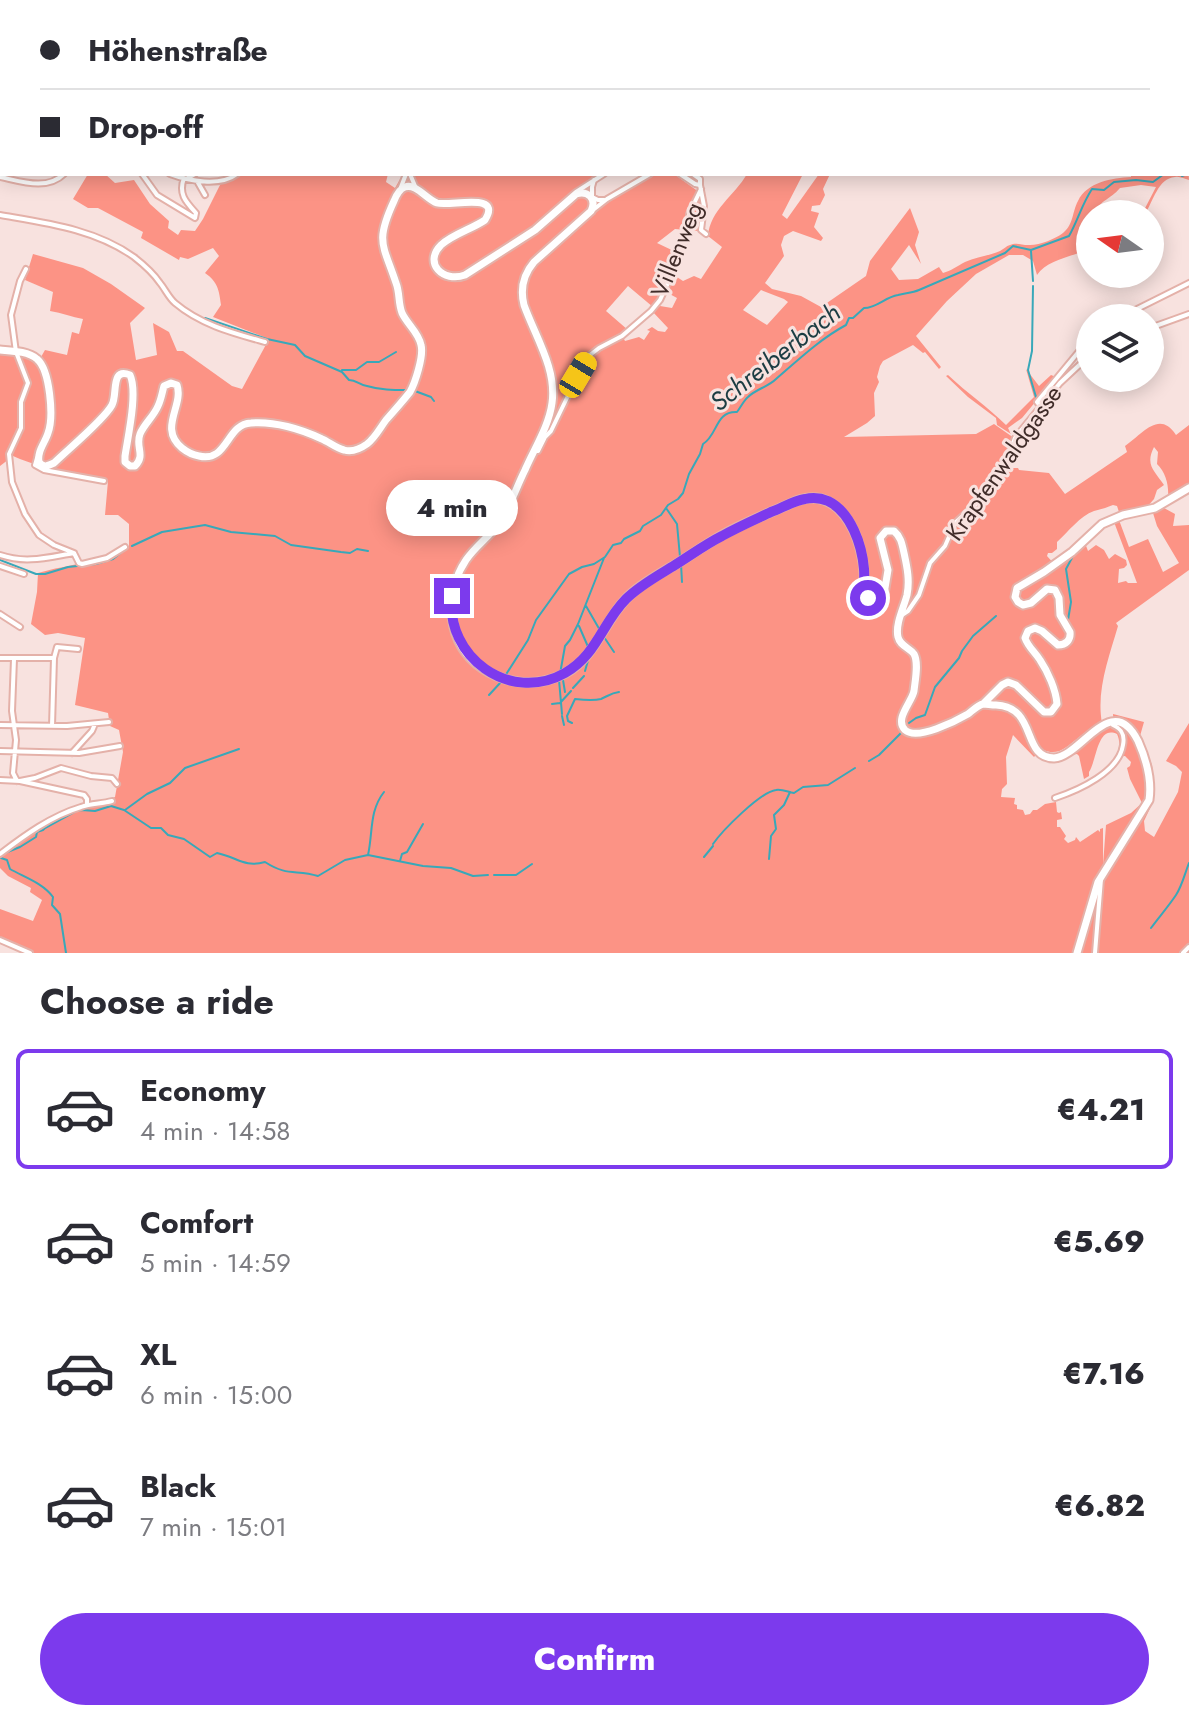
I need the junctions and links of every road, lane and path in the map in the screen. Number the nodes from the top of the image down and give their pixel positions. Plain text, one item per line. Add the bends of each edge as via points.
1 (62, 176) edge
2 (143, 176) edge
3 (189, 176) edge
4 (234, 176) edge
5 (407, 176) edge
6 (409, 176) edge
7 (600, 176) edge
8 (647, 176) edge
9 (683, 176) edge
10 (696, 176) edge
11 (0, 177) edge
12 (595, 179) junction
13 (197, 181) junction
14 (701, 187) junction
15 (401, 189) junction
16 (417, 189) junction
17 (205, 195) dead end
18 (573, 195) junction
19 (592, 197) junction
20 (607, 199) junction
21 (0, 215) edge
22 (586, 216) junction
23 (706, 234) dead end
24 (26, 269) dead end
25 (1189, 283) edge
26 (1147, 304) edge
27 (1189, 314) edge
28 (1164, 323) edge
29 (265, 342) dead end
30 (0, 350) edge
31 (16, 352) junction
32 (1076, 356) edge
33 (1076, 367) edge
34 (1039, 404) junction
35 (533, 453) junction
36 (38, 457) junction
37 (104, 481) dead end
38 (1189, 488) edge
39 (125, 547) dead end
40 (74, 553) junction
41 (0, 555) edge
42 (0, 566) edge
43 (24, 574) dead end
44 (0, 614) edge
45 (902, 615) junction
46 (20, 627) dead end
47 (78, 649) dead end
48 (0, 658) edge
49 (54, 658) junction
50 (14, 659) junction
51 (998, 690) junction
52 (983, 704) junction
53 (1006, 706) junction
54 (109, 722) dead end
55 (95, 724) junction
56 (1107, 724) junction
57 (0, 725) edge
58 (16, 726) junction
59 (52, 726) junction
60 (1139, 743) junction
61 (1123, 745) junction
62 (120, 746) dead end
63 (0, 751) edge
64 (15, 752) junction
65 (72, 753) junction
66 (13, 773) junction
67 (2, 780) edge
68 (18, 781) junction
69 (117, 784) dead end
70 (1055, 798) dead end
71 (112, 801) dead end
72 (87, 805) junction
73 (0, 854) edge
74 (1100, 877) junction
75 (0, 940) edge
76 (1189, 947) edge
77 (30, 953) edge
78 (1077, 953) edge
79 (1095, 953) edge
80 (1183, 953) edge

1 - 11 street via 34,184
2 - 3 street via 157,195 195,218 182,194
3 - 13 street
4 - 13 street
5 - 15 street
6 - 16 street
7 - 12 street
8 - 20 street
9 - 14 street
10 - 14 street
12 - 18 street
12 - 19 street
13 - 17 street
14 - 23 street via 701,230
14 - 35 street, Villenweg via 660,300 622,336 590,355 551,431
15 - 16 street
15 - 36 street via 385,220 382,240 401,312 422,345 411,390 372,439 358,449 341,449 283,426 250,423 238,427 217,454 205,457 186,451 174,438 179,389 169,383 140,433 140,462 132,467 124,458 133,382 122,373 107,412 52,464 43,466
16 - 18 street via 438,203 479,201 488,207 484,221 437,251 437,268 453,278 535,230
18 - 19 street
19 - 20 street
19 - 22 street
20 - 22 street
21 - 29 street via 71,228 113,244 158,280 173,302 217,328
22 - 35 street via 534,262 523,283 524,305 553,386 550,414
24 - 31 street via 11,311
25 - 26 street
27 - 28 street
30 - 31 street
31 - 36 street via 40,362 51,402 50,427
31 - 40 street via 28,383 21,428 9,454 12,482 39,535
32 - 34 street
33 - 34 street, Krapfenwaldgasse
34 - 45 street, Krapfenwaldgasse via 1015,438 1001,475 955,523 930,563 921,592
35 - 45 street via 502,519 462,566 452,596 452,622 461,645 494,675 532,683 559,676 582,661 629,595 723,535 811,498 827,501 848,521 858,541 868,598 883,596 888,578 880,538 886,531 896,532 908,577
36 - 37 street via 35,465 44,470
38 - 51 street via 1155,508 1102,524 1072,552 1018,587 1015,597 1023,605 1045,589 1056,591 1060,615 1070,630 1067,643 1060,645 1038,629 1025,636 1057,704 1046,712 1013,684
39 - 40 street via 84,564
40 - 41 street via 46,559
42 - 43 street
44 - 46 street
45 - 52 street via 898,636 916,662 914,692 901,722 905,729 918,733 941,727
47 - 49 street via 57,647
48 - 50 street
49 - 50 street
49 - 59 street
50 - 58 street
51 - 52 street
51 - 53 street
52 - 53 street
53 - 56 street via 1021,716 1036,750 1050,757 1064,755
54 - 55 street
55 - 59 street
55 - 65 street
56 - 60 street via 1125,724
56 - 61 street via 1121,730
57 - 58 street
58 - 59 street
58 - 64 street
60 - 61 street
60 - 74 street via 1149,800
61 - 70 street via 1106,773
62 - 65 street
63 - 64 street
64 - 65 street
64 - 66 street
66 - 67 street
66 - 68 street
67 - 68 street
68 - 69 street via 61,768 112,778
68 - 72 street via 84,795
71 - 72 street
72 - 73 street via 46,822
74 - 78 street
74 - 79 street
75 - 77 street
76 - 80 street

